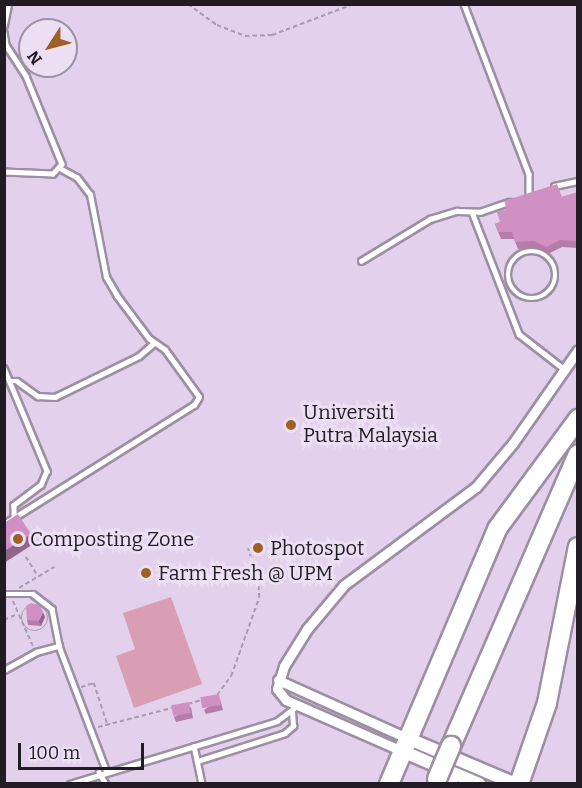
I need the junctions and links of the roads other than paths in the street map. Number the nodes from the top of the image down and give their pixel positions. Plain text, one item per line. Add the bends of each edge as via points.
1 (8, 4) edge
2 (464, 4) edge
3 (4, 25) edge
4 (4, 32) edge
5 (62, 169) junction
6 (4, 172) edge
7 (578, 181) edge
8 (549, 188) edge
9 (539, 191) edge
10 (529, 195) junction
11 (472, 212) junction
12 (361, 261) dead end
13 (509, 283) junction
14 (499, 288) junction
15 (154, 343) junction
16 (578, 350) edge
17 (4, 368) edge
18 (564, 369) junction
19 (9, 381) junction
20 (578, 419) edge
21 (578, 454) edge
22 (578, 480) edge
23 (14, 518) junction
24 (4, 524) edge
25 (578, 547) edge
26 (7, 594) edge
27 (59, 646) junction
28 (4, 670) edge
29 (278, 681) junction
30 (295, 709) junction
31 (404, 745) junction
32 (194, 746) junction
33 (456, 749) junction
34 (198, 761) junction
35 (106, 770) junction
36 (99, 772) junction
37 (442, 782) edge
38 (70, 783) edge
39 (106, 783) edge
40 (202, 783) edge
41 (389, 783) edge
42 (479, 783) edge
43 (517, 783) edge

1 - 3 lane
2 - 10 lane via 529,174
4 - 5 lane via 6,45 26,76 54,141
5 - 6 lane via 53,174
5 - 15 lane via 77,178 90,195 106,277
7 - 8 lane
9 - 10 lane
10 - 11 lane
11 - 12 lane via 448,213 394,239
11 - 14 lane
13 - 13 lane via 510,266 521,254 537,251 555,267 550,291 536,299 520,296
13 - 14 lane
14 - 18 lane via 519,334
15 - 19 lane via 139,356 55,397 38,396 17,381
15 - 23 lane via 165,350 191,384 198,402
16 - 18 street
17 - 19 lane
18 - 29 street via 513,443 476,487 344,585 307,629
19 - 23 lane via 46,471 41,485 14,505
20 - 31 highway via 497,529
21 - 33 highway
22 - 33 highway
23 - 24 lane
25 - 43 highway via 547,703
26 - 27 lane via 33,594 52,609
27 - 28 lane via 36,652
27 - 35 lane
29 - 30 street via 280,695
29 - 31 street
30 - 31 street
30 - 32 lane via 277,722
30 - 34 lane via 292,726 285,734
31 - 41 highway
31 - 42 street
31 - 43 street
32 - 34 lane
32 - 35 lane
33 - 37 highway
34 - 40 lane
35 - 36 lane
36 - 38 lane
36 - 39 lane

